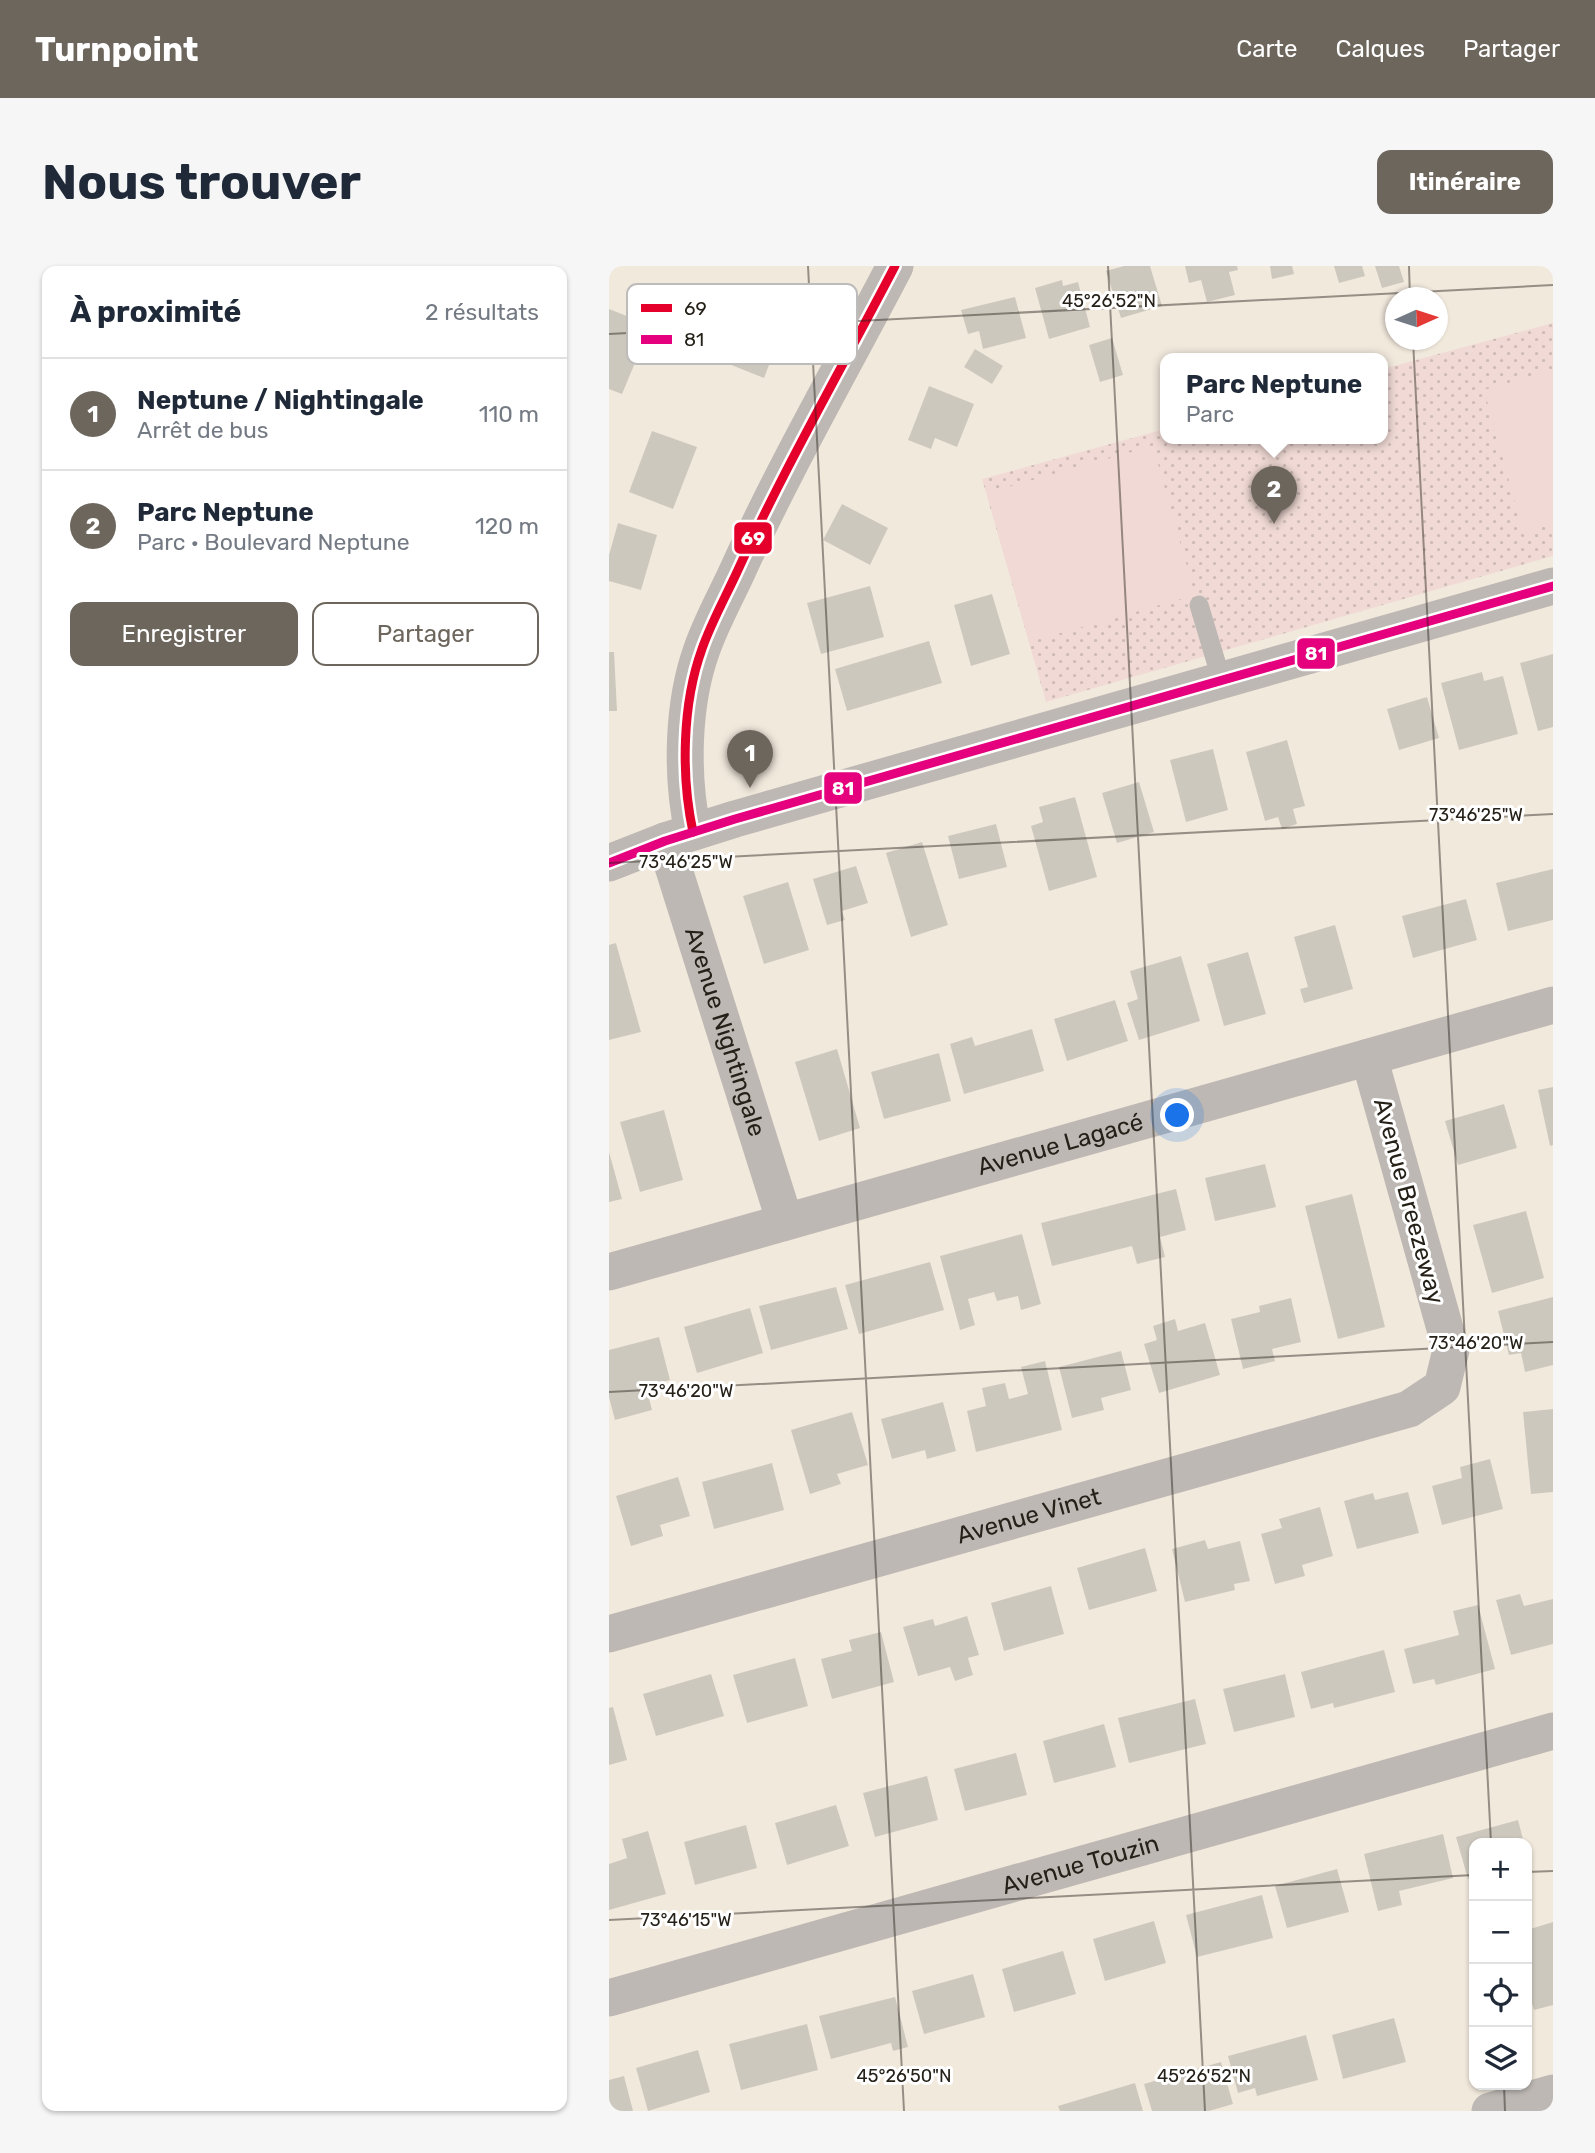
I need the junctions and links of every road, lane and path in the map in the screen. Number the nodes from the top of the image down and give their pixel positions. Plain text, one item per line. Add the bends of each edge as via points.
1 (895, 266) edge
2 (857, 337) edge
3 (842, 364) edge
4 (1553, 586) edge
5 (1199, 605) dead end
6 (1221, 682) junction
7 (679, 837) junction
8 (609, 863) edge
9 (1553, 1005) edge
10 (1369, 1057) junction
11 (785, 1222) junction
12 (609, 1272) edge
13 (1442, 1387) joint
14 (609, 1634) edge
15 (1553, 1731) edge
16 (609, 1998) edge
17 (1553, 2093) edge
18 (1490, 2111) edge

1 - 2 street, Avenue Nightingale
3 - 7 street, Avenue Nightingale via 768,503 701,651 687,714 686,798
4 - 6 street
5 - 6 lane
6 - 7 street
7 - 8 street
7 - 11 street, Avenue Nightingale
9 - 10 street, Avenue Lagacé
10 - 11 street, Avenue Lagacé
10 - 13 street, Avenue Breezeway via 1451,1350
11 - 12 street, Avenue Lagacé
13 - 14 street, Avenue Vinet via 1409,1409
15 - 16 street, Avenue Touzin
17 - 18 street

